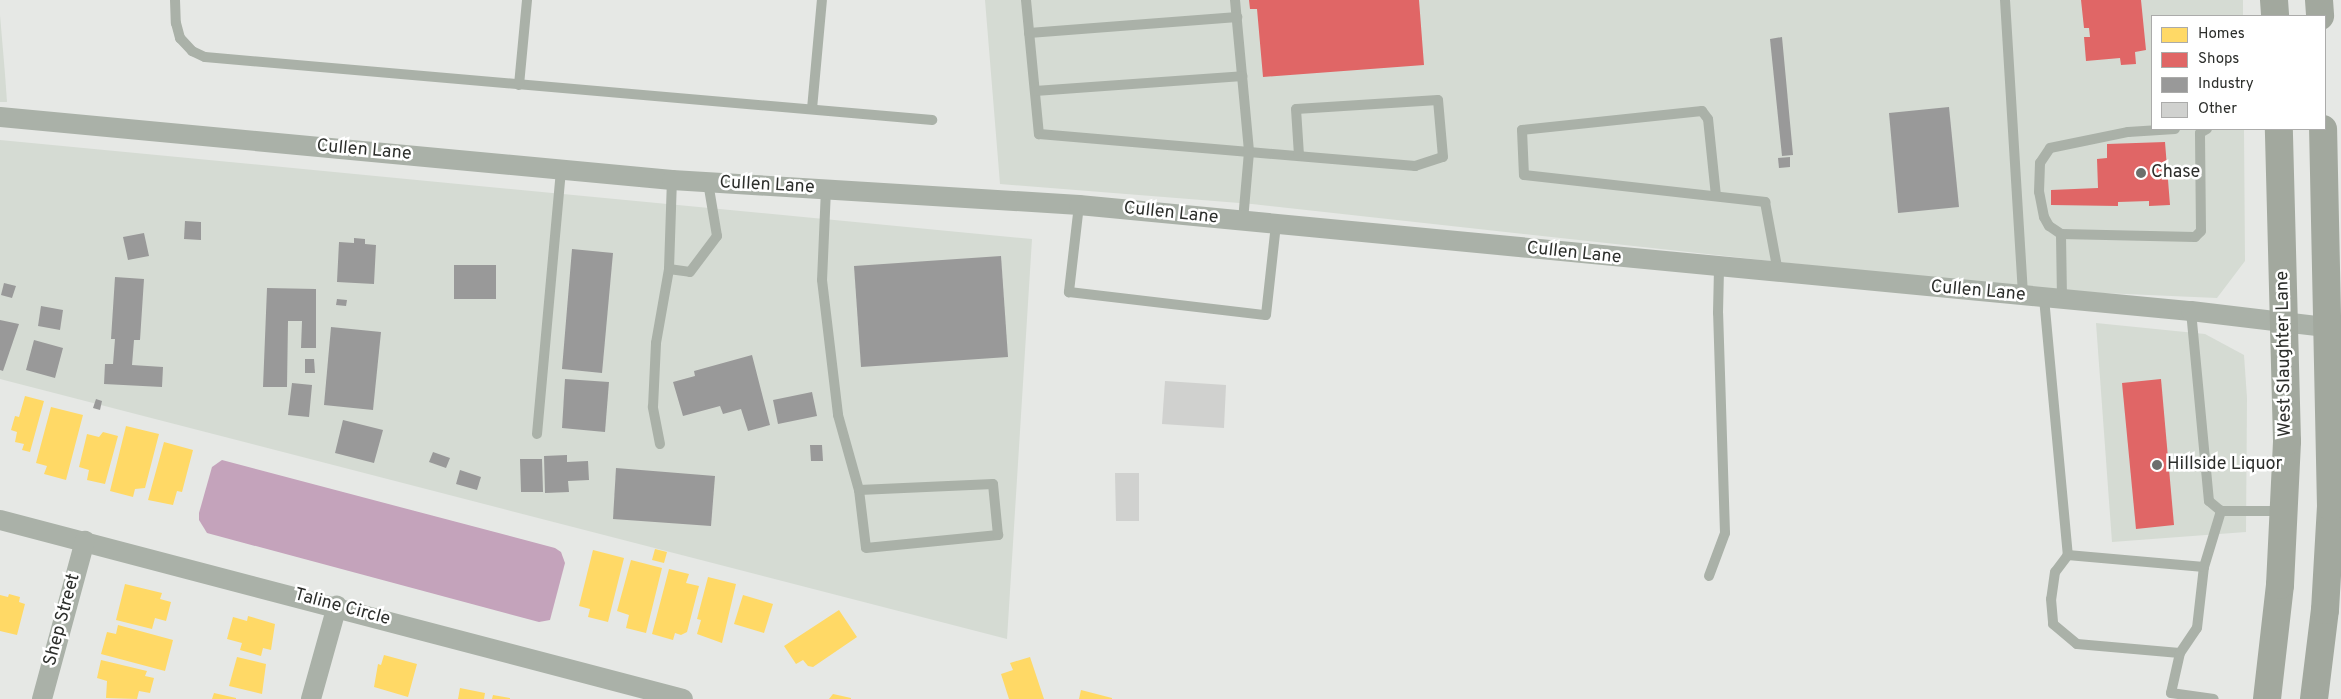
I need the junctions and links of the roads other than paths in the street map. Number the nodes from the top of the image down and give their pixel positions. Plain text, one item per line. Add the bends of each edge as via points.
1 (175, 0) edge
2 (527, 0) edge
3 (822, 0) edge
4 (1026, 0) edge
5 (1235, 0) edge
6 (2005, 0) edge
7 (2274, 0) edge
8 (2319, 0) edge
9 (2275, 15) edge
10 (2320, 15) edge
11 (1237, 17) junction
12 (1029, 33) junction
13 (1242, 76) junction
14 (519, 85) junction
15 (1035, 91) junction
16 (812, 109) junction
17 (0, 117) edge
18 (932, 120) dead end
19 (2164, 130) edge
20 (2200, 130) edge
21 (2278, 130) edge
22 (2323, 130) edge
23 (1249, 152) junction
24 (1299, 156) junction
25 (561, 169) junction
26 (672, 180) junction
27 (708, 182) junction
28 (826, 189) junction
29 (1716, 196) junction
30 (1079, 205) junction
31 (1243, 221) junction
32 (1276, 225) junction
33 (2061, 234) junction
34 (1719, 268) junction
35 (669, 269) junction
36 (1778, 272) junction
37 (2023, 296) junction
38 (2053, 299) junction
39 (2191, 311) junction
40 (2285, 322) junction
41 (2335, 328) edge
42 (537, 434) dead end
43 (660, 444) dead end
44 (859, 490) junction
45 (2336, 506) edge
46 (2285, 511) junction
47 (2221, 512) junction
48 (0, 520) edge
49 (85, 541) junction
50 (2068, 555) junction
51 (2204, 567) junction
52 (1709, 576) dead end
53 (336, 606) junction
54 (2180, 653) junction
55 (2171, 696) edge
56 (42, 699) edge
57 (311, 699) edge
58 (683, 699) edge
59 (2214, 699) edge
60 (2267, 699) edge
61 (2314, 699) edge

1 - 14 lane via 180,38 192,51 204,57
2 - 14 lane
3 - 16 lane
4 - 12 lane
5 - 11 lane
6 - 37 lane
7 - 9 main road
8 - 10 main road
11 - 12 lane
11 - 13 lane
12 - 15 lane
13 - 15 lane
13 - 23 lane
14 - 16 lane
15 - 23 lane via 1039,134
16 - 18 lane
17 - 25 street, Cullen Lane
19 - 33 lane via 2098,136 2050,148 2040,163 2039,192 2044,217 2049,226
20 - 33 lane via 2201,231 2195,237
21 - 40 main road, West Slaughter Lane
22 - 41 main road via 2329,185
23 - 24 lane
23 - 31 lane
24 - 24 lane via 1415,166 1443,157 1438,100 1296,109
25 - 26 street, Cullen Lane
25 - 42 lane
26 - 27 street, Cullen Lane
26 - 35 lane
27 - 28 street, Cullen Lane
27 - 35 lane via 717,236 690,272
28 - 30 street, Cullen Lane
28 - 44 lane via 823,289 838,415
29 - 29 lane via 1524,175 1522,130 1702,111 1708,119
29 - 36 lane via 1765,202
30 - 31 street, Cullen Lane
30 - 32 lane via 1069,292 1266,315
31 - 32 street, Cullen Lane
32 - 34 street, Cullen Lane
33 - 38 lane
34 - 36 street, Cullen Lane
34 - 52 lane via 1725,533
35 - 43 lane via 656,343 653,407
36 - 37 street, Cullen Lane
37 - 38 street, Cullen Lane
38 - 39 street, Cullen Lane
38 - 50 lane
39 - 40 street, Cullen Lane
39 - 47 lane via 2209,501
40 - 41 street, Cullen Lane
40 - 46 main road, West Slaughter Lane
41 - 45 main road
44 - 44 lane via 866,548 998,536 993,484
45 - 61 main road
46 - 47 lane
46 - 60 main road, West Slaughter Lane
47 - 51 lane
48 - 49 street, Taline Circle
49 - 53 street, Taline Circle
49 - 56 street, Shep Street
50 - 51 lane
50 - 54 lane via 2055,572 2051,599 2053,624 2077,644
51 - 54 lane via 2197,628
53 - 57 street
53 - 58 street, Taline Circle
54 - 55 lane
55 - 59 lane

